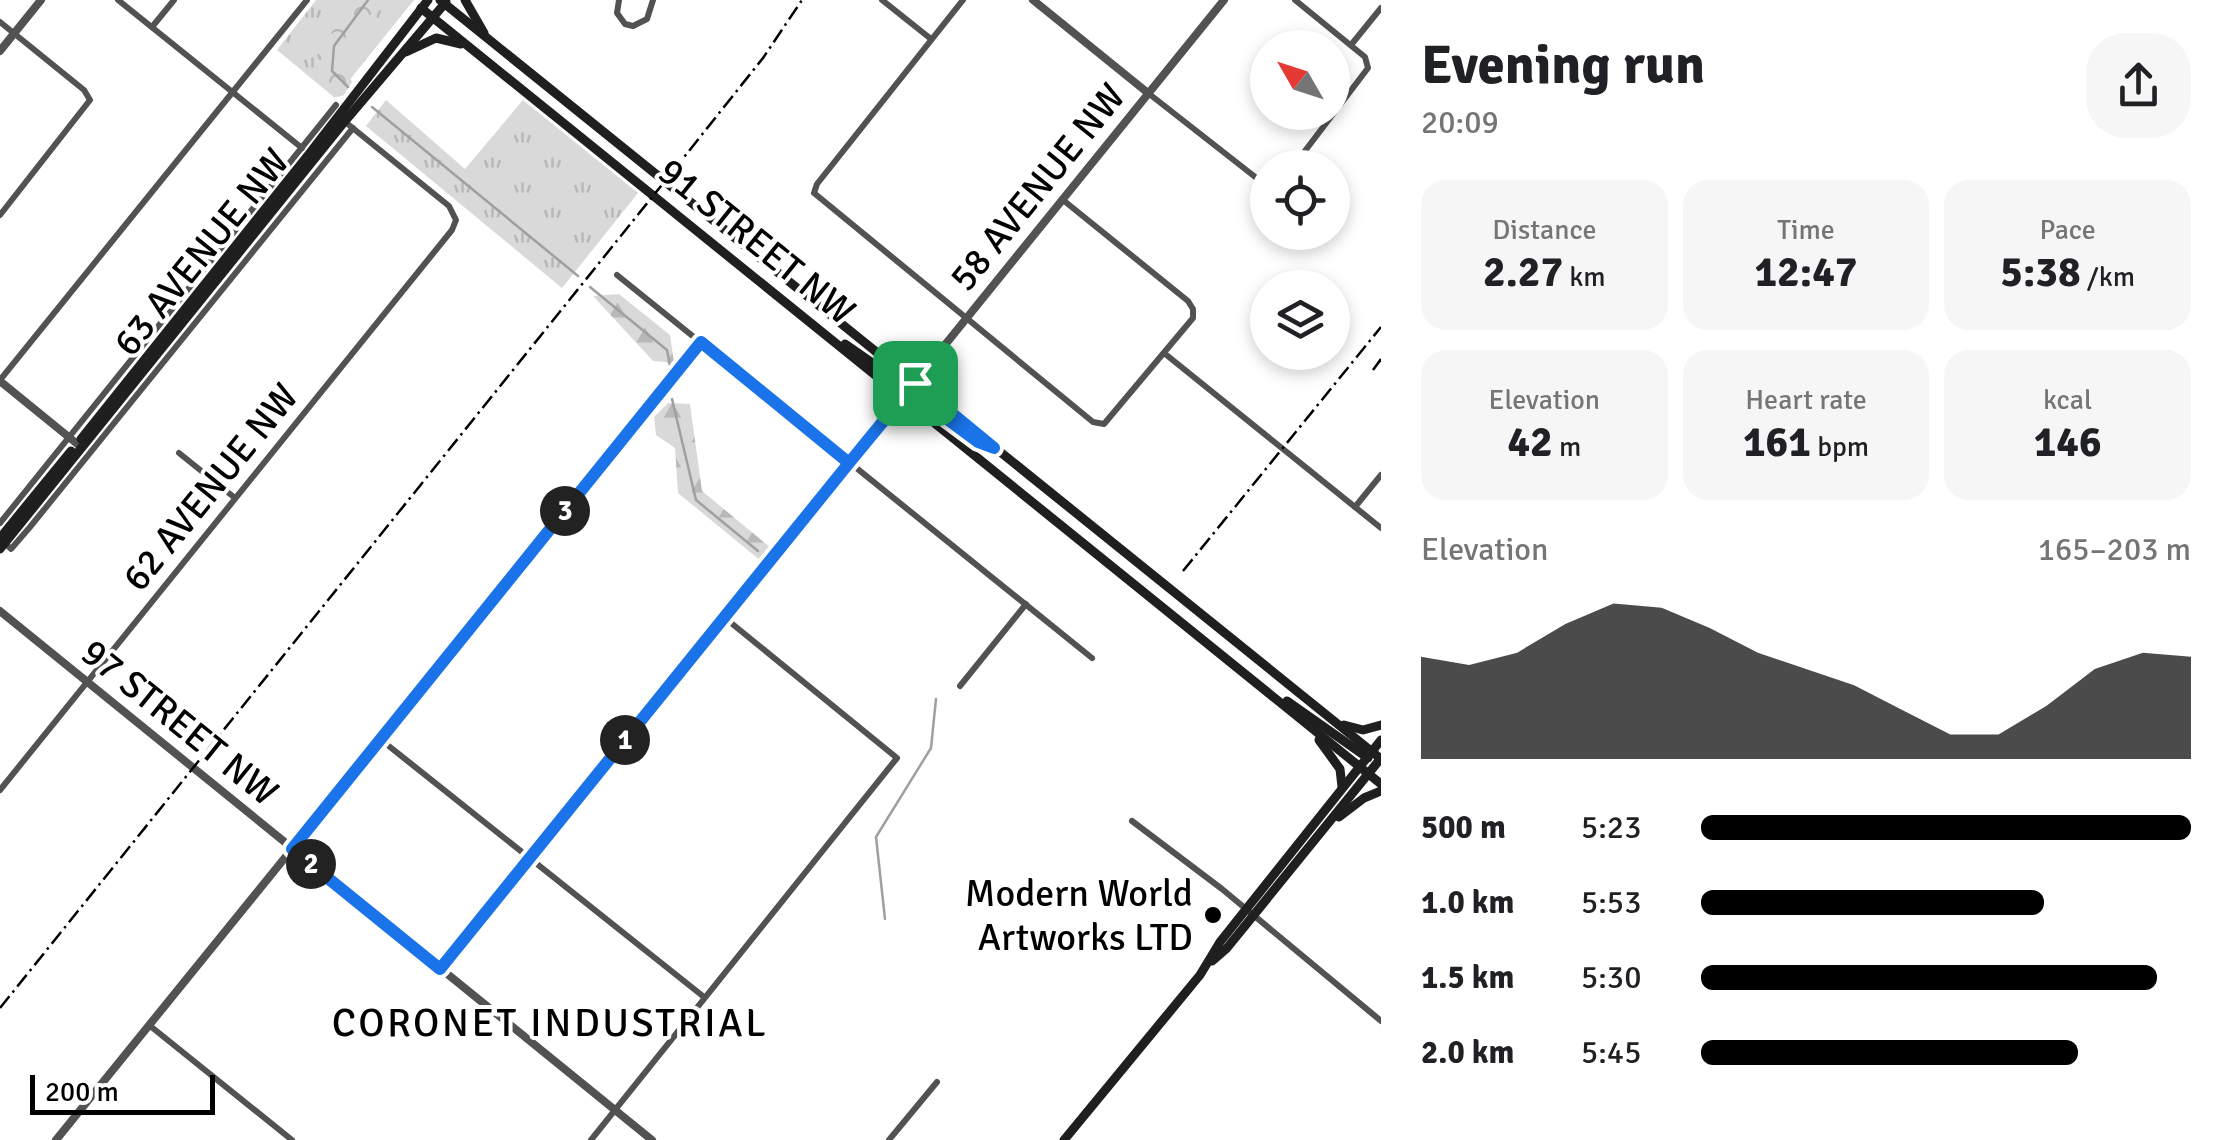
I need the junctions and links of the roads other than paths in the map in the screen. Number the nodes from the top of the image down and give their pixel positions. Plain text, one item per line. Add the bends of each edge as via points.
1 (41, 0) edge
2 (118, 0) edge
3 (174, 0) edge
4 (306, 0) edge
5 (465, 0) edge
6 (619, 0) edge
7 (652, 0) edge
8 (882, 0) edge
9 (963, 0) edge
10 (1033, 0) edge
11 (1224, 0) edge
12 (1295, 0) edge
13 (444, 1) edge
14 (425, 4) edge
15 (1381, 8) edge
16 (433, 18) junction
17 (0, 22) edge
18 (152, 27) junction
19 (14, 33) junction
20 (488, 39) junction
21 (931, 39) junction
22 (1351, 45) junction
23 (468, 47) junction
24 (0, 51) edge
25 (402, 53) junction
26 (232, 92) junction
27 (1148, 94) junction
28 (336, 105) dead end
29 (346, 122) junction
30 (1306, 150) edge
31 (308, 154) junction
32 (1250, 173) edge
33 (1062, 200) junction
34 (0, 215) edge
35 (617, 275) dead end
36 (966, 320) junction
37 (816, 326) junction
38 (701, 342) junction
39 (1164, 353) junction
40 (0, 380) edge
41 (915, 383) junction
42 (903, 397) junction
43 (79, 446) junction
44 (994, 448) junction
45 (178, 452) dead end
46 (849, 463) junction
47 (1381, 475) edge
48 (235, 498) junction
49 (1354, 507) junction
50 (0, 523) edge
51 (1381, 528) edge
52 (2, 544) edge
53 (1026, 604) junction
54 (0, 611) edge
55 (724, 618) junction
56 (1092, 658) dead end
57 (88, 681) junction
58 (960, 686) dead end
59 (1274, 697) junction
60 (1301, 718) junction
61 (1336, 722) junction
62 (1381, 725) edge
63 (380, 739) junction
64 (1381, 740) edge
65 (1369, 754) junction
66 (1381, 759) edge
67 (1359, 766) junction
68 (1374, 772) edge
69 (1342, 787) junction
70 (1381, 787) edge
71 (0, 790) edge
72 (1132, 821) dead end
73 (1318, 835) junction
74 (292, 849) junction
75 (530, 857) junction
76 (1249, 913) junction
77 (440, 969) junction
78 (704, 997) junction
79 (1381, 1021) edge
80 (149, 1024) junction
81 (937, 1082) dead end
82 (614, 1109) junction
83 (56, 1140) edge
84 (292, 1140) edge
85 (590, 1140) edge
86 (652, 1140) edge
87 (889, 1140) edge
88 (1064, 1140) edge

1 - 19 street
2 - 18 street
3 - 18 street
4 - 26 street
5 - 20 main road
6 - 7 street via 617,13 633,26 647,19
8 - 21 street
9 - 21 street
10 - 27 street
11 - 27 street, 58 AVENUE NW
12 - 22 street
13 - 16 main road, 63 AVENUE NW
13 - 20 main road, 91 STREET NW
14 - 16 main road, 91 STREET NW
14 - 29 main road, 63 AVENUE NW
15 - 22 street
16 - 23 main road, 91 STREET NW
16 - 25 main road, 63 AVENUE NW
17 - 19 street
18 - 26 street
19 - 24 street
19 - 34 street via 89,98
20 - 41 main road, 91 STREET NW
21 - 36 street via 813,188
22 - 30 street via 1365,57 1366,74
23 - 25 main road via 436,38
23 - 37 main road, 91 STREET NW
25 - 29 main road, 63 AVENUE NW
26 - 31 street
26 - 40 street
27 - 32 street
27 - 33 street, 58 AVENUE NW
28 - 31 street, 63 AVENUE NW
29 - 31 main road, 63 AVENUE NW
29 - 43 street, 63 AVENUE NW
29 - 48 street, 62 AVENUE NW via 449,206 452,230
31 - 43 main road, 63 AVENUE NW
31 - 43 street, 63 AVENUE NW
33 - 36 street, 58 AVENUE NW
33 - 39 street via 1188,301 1192,318
35 - 38 street
36 - 39 street via 1102,425
36 - 41 street, 58 AVENUE NW
37 - 41 main road via 901,383
37 - 42 main road, 91 STREET NW
38 - 46 street
38 - 63 street
39 - 49 street
40 - 43 street
41 - 42 street, 58 AVENUE NW
41 - 44 main road, 91 STREET NW
42 - 44 main road via 916,396
42 - 46 street, 58 AVENUE NW
42 - 59 main road, 91 STREET NW
43 - 50 street, 63 AVENUE NW
43 - 52 main road, 63 AVENUE NW
44 - 61 main road, 91 STREET NW
45 - 48 street
46 - 53 street
46 - 55 street, 58 AVENUE NW
47 - 49 street
48 - 57 street, 62 AVENUE NW
49 - 51 street
53 - 56 street
53 - 58 street
54 - 57 street, 97 STREET NW
55 - 75 street, 58 AVENUE NW
55 - 78 street via 897,758
57 - 71 street, 62 AVENUE NW
57 - 74 street, 97 STREET NW
59 - 60 main road, 91 STREET NW
59 - 65 main road
60 - 67 main road, 91 STREET NW
60 - 69 main road via 1334,758
61 - 62 main road via 1363,730
61 - 65 main road, 91 STREET NW
63 - 74 street
63 - 75 street
64 - 65 main road
65 - 66 main road
65 - 67 main road
66 - 68 main road
67 - 68 main road
67 - 69 main road
68 - 70 main road
68 - 73 main road
69 - 76 main road
70 - 73 main road
72 - 76 street
73 - 76 main road
74 - 77 street, 97 STREET NW
74 - 80 street
75 - 77 street, 58 AVENUE NW
75 - 78 street
76 - 79 street
76 - 88 main road via 1227,948
77 - 82 street, 97 STREET NW
78 - 82 street
80 - 83 street
80 - 84 street
81 - 87 street
82 - 85 street
82 - 86 street, 97 STREET NW

